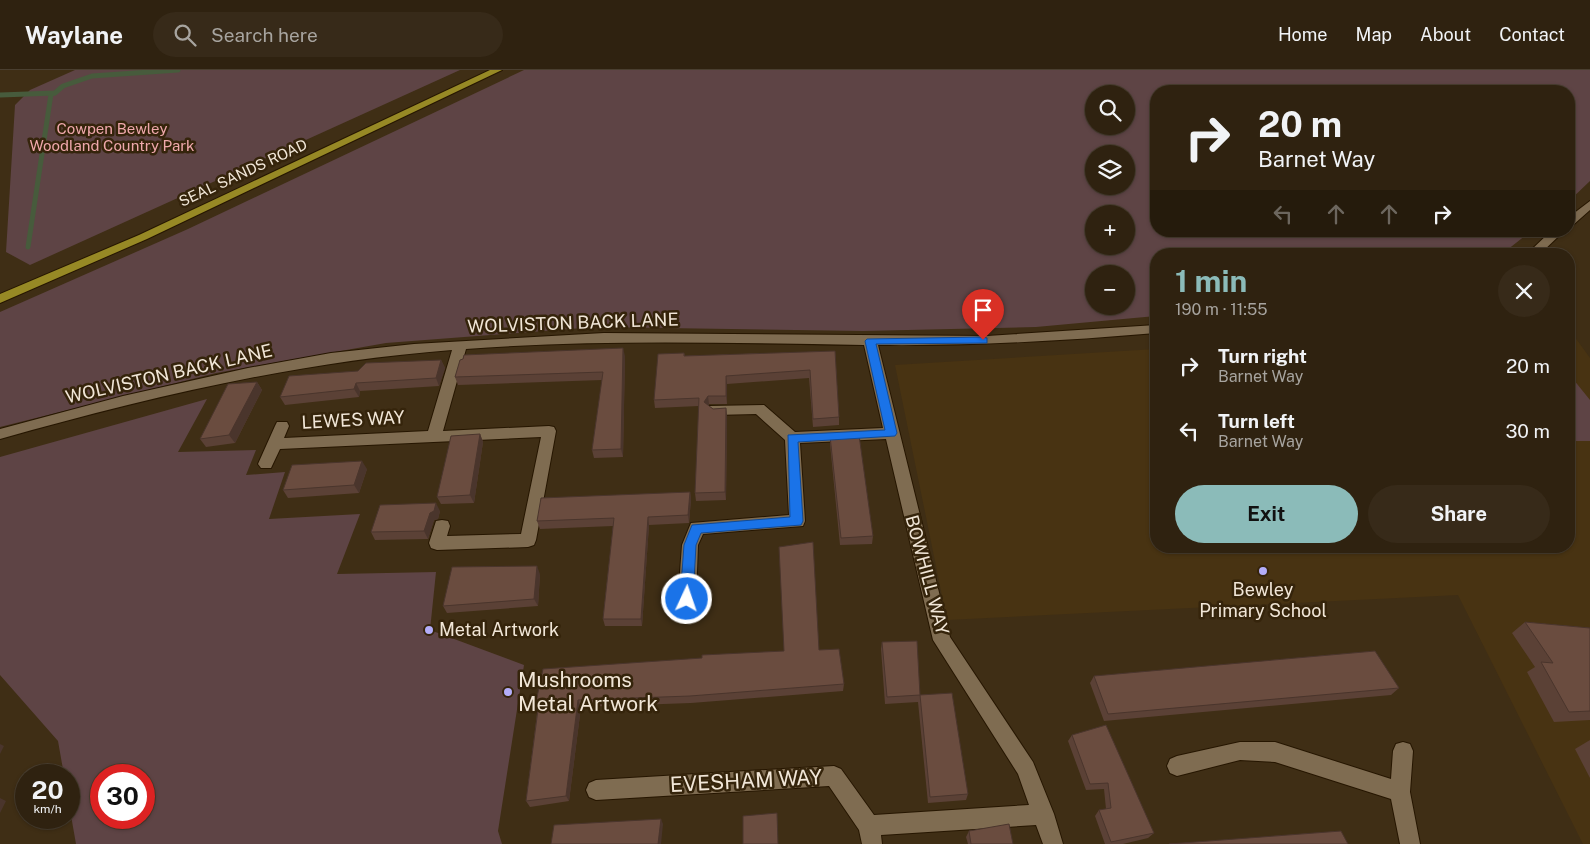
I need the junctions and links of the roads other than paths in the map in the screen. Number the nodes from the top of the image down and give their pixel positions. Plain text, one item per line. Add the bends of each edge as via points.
1 (497, 70) edge
2 (1590, 204) edge
3 (1575, 217) edge
4 (1551, 237) edge
5 (1540, 248) edge
6 (0, 299) edge
7 (1150, 329) edge
8 (870, 341) junction
9 (460, 345) junction
10 (714, 410) edge
11 (282, 426) dead end
12 (891, 433) junction
13 (0, 434) edge
14 (434, 435) junction
15 (792, 438) junction
16 (275, 444) junction
17 (266, 464) dead end
18 (442, 526) dead end
19 (687, 599) dead end
20 (1404, 750) dead end
21 (1177, 766) dead end
22 (596, 790) dead end
23 (1400, 792) junction
24 (1044, 814) junction
25 (870, 835) edge
26 (1053, 844) edge
27 (1410, 844) edge

1 - 6 main road, SEAL SANDS ROAD via 143,237
2 - 3 street
4 - 5 street
7 - 8 street, WOLVISTON BACK LANE via 1002,340
8 - 9 street, WOLVISTON BACK LANE via 605,339
8 - 12 street, BOWHILL WAY
9 - 13 street, WOLVISTON BACK LANE via 328,359 216,380
9 - 14 street
10 - 15 street via 759,409
11 - 16 street, LEWES WAY
12 - 15 street
12 - 24 street, BOWHILL WAY via 942,640 1026,769
14 - 16 street, LEWES WAY
14 - 18 street, LEWES WAY via 549,431 528,540 437,543
15 - 19 street via 797,521 697,528 690,545
16 - 17 street, LEWES WAY
20 - 23 street
21 - 23 street via 1240,751 1275,752
22 - 25 street, EVESHAM WAY via 834,776
23 - 27 street
24 - 25 street, EVESHAM WAY
24 - 26 street, BOWHILL WAY

